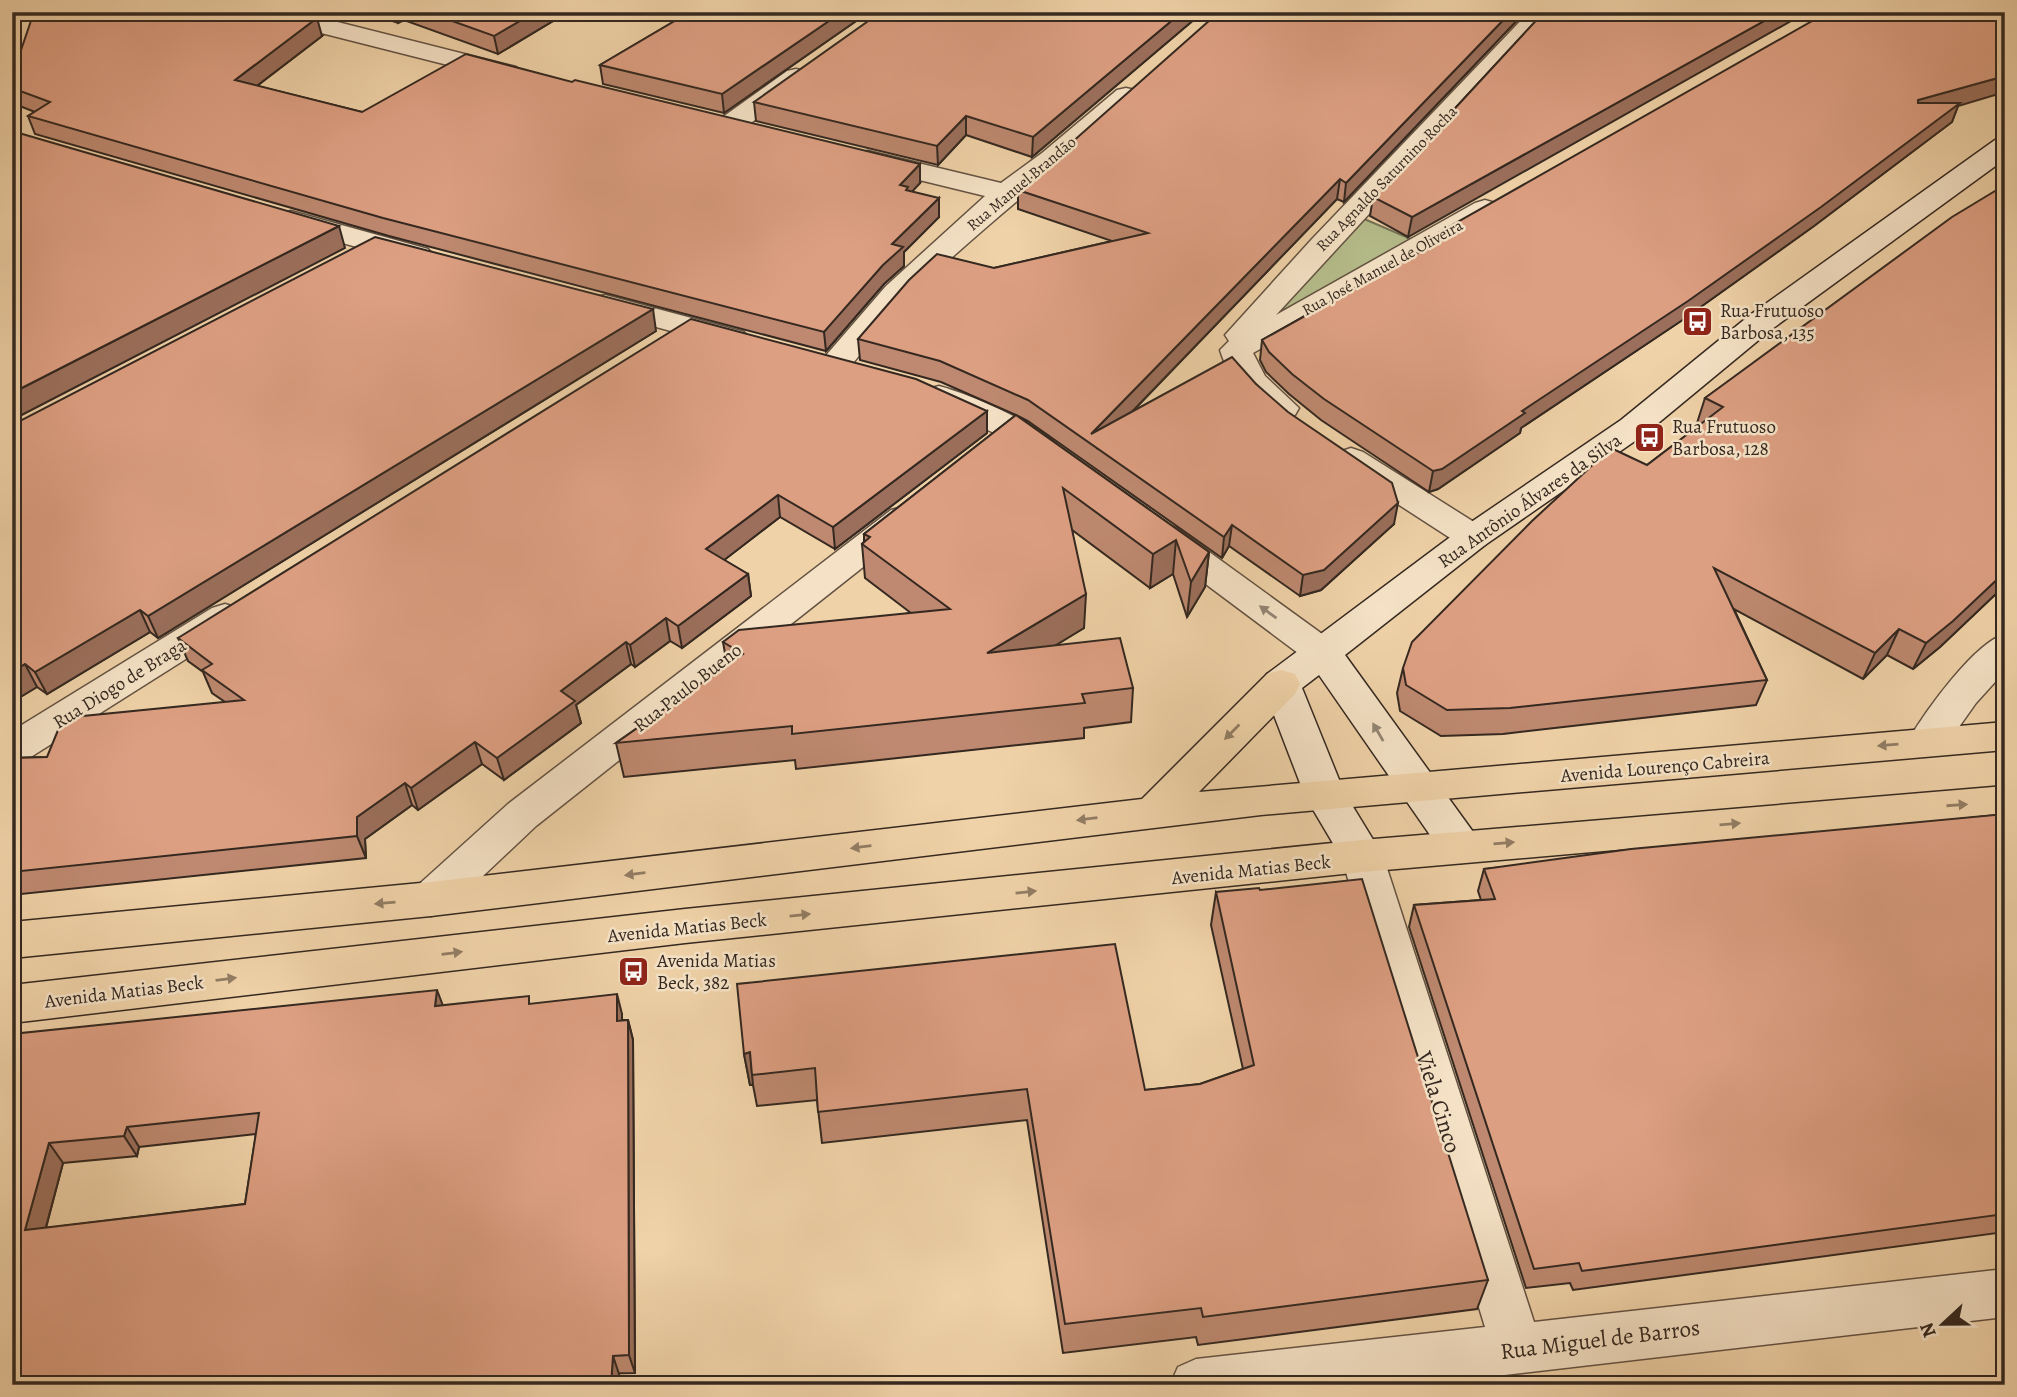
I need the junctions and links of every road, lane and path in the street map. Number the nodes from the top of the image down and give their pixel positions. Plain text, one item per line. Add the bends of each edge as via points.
1 (267, 12) edge
2 (1543, 12) edge
3 (813, 65) edge
4 (531, 78) edge
5 (1142, 81) edge
6 (703, 119) edge
7 (730, 125) junction
8 (756, 131) edge
9 (2005, 146) edge
10 (848, 154) edge
11 (1006, 193) junction
12 (1510, 195) edge
13 (270, 214) edge
14 (377, 245) junction
15 (443, 262) edge
16 (341, 264) edge
17 (573, 296) edge
18 (690, 327) junction
19 (755, 345) edge
20 (655, 349) edge
21 (1236, 350) junction
22 (869, 376) edge
23 (917, 388) edge
24 (1015, 430) junction
25 (982, 456) edge
26 (1069, 468) edge
27 (927, 498) edge
28 (1135, 514) edge
29 (1473, 537) junction
30 (258, 596) edge
31 (2005, 648) edge
32 (1323, 653) junction
33 (1281, 684) junction
34 (2005, 736) edge
35 (1928, 741) junction
36 (12, 750) edge
37 (1417, 788) junction
38 (1325, 796) junction
39 (2005, 802) edge
40 (1155, 811) junction
41 (1461, 847) junction
42 (1362, 856) junction
43 (431, 899) junction
44 (12, 940) edge
45 (12, 1004) edge
46 (2005, 1293) edge
47 (1517, 1349) junction
48 (1196, 1385) edge

1 - 4 street
2 - 21 street, Rua Agnaldo Saturnino Rocha via 1288,281 1241,335
3 - 7 street
5 - 11 street, Rua Manuel Brandão
6 - 7 street
7 - 8 street
9 - 29 street, Rua Antônio Álvares da Silva via 1761,323 1633,427
10 - 11 street
11 - 22 street, Rua Manuel Brandão via 820,363
12 - 21 street, Rua José Manuel de Oliveira
13 - 14 street
14 - 15 street
14 - 16 street
17 - 18 street
18 - 19 street
18 - 20 street
21 - 29 street via 1240,365 1256,386 1319,437
23 - 24 street
24 - 25 street
24 - 26 street
27 - 43 street, Rua Paulo Bueno via 523,815
32 -> 28 street
29 - 32 street, Rua Antônio Álvares da Silva
30 - 36 street, Rua Diogo de Braga
31 - 35 street via 1962,693
32 - 33 street, Rua Antônio Álvares da Silva
37 -> 32 street
33 - 38 street
33 -> 40 main road
34 - 35 main road, Avenida Lourenço Cabreira
35 -> 37 main road, Avenida Lourenço Cabreira
37 - 38 main road, Avenida Lourenço Cabreira
37 - 41 street
38 - 40 main road
38 - 42 street
41 -> 39 main road
40 -> 43 main road
41 - 42 main road
45 -> 42 main road, Avenida Matias Beck via 685,926
42 - 47 street, Viela Cinco
43 -> 44 main road
46 - 47 street, Rua Miguel de Barros
47 - 48 street, Rua Miguel de Barros

